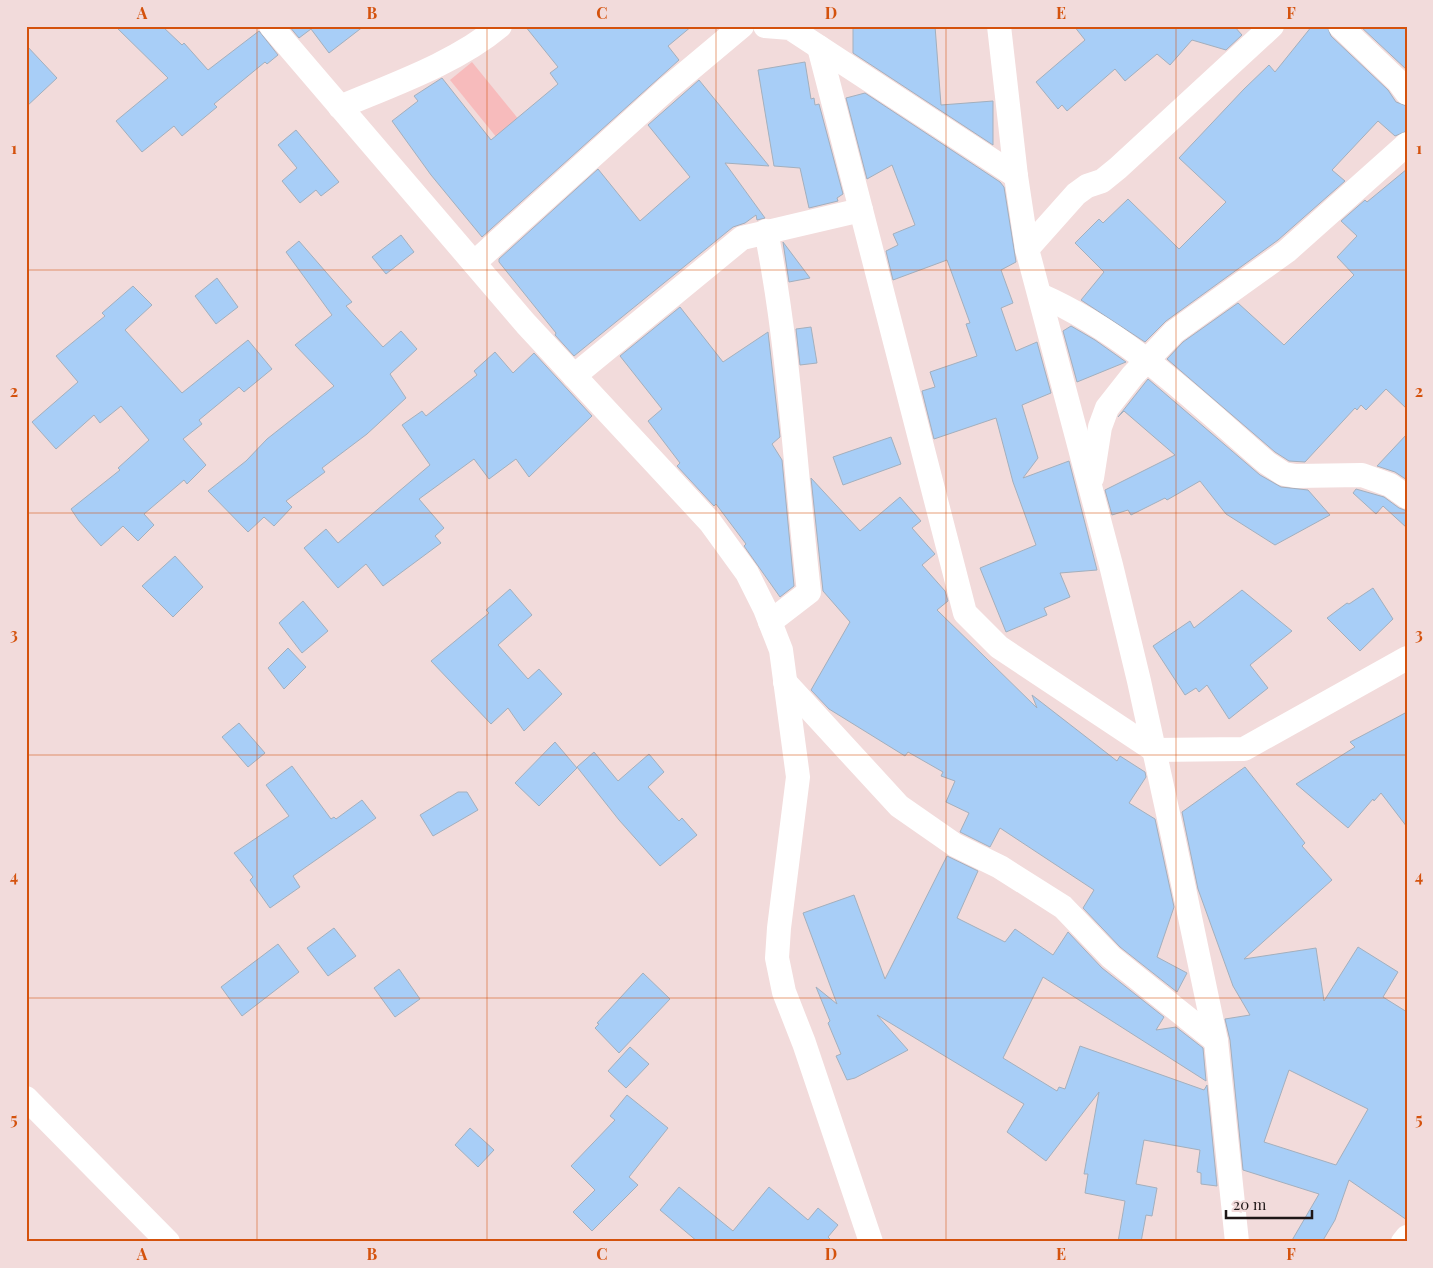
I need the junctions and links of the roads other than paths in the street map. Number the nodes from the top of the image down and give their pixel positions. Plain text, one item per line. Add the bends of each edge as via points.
1 (271, 26) edge
2 (500, 26) edge
3 (742, 26) edge
4 (765, 26) edge
5 (999, 26) edge
6 (1272, 26) edge
7 (1340, 26) edge
8 (806, 36) edge
9 (1407, 93) edge
10 (340, 107) junction
11 (1407, 144) edge
12 (1016, 176) junction
13 (861, 210) junction
14 (766, 231) junction
15 (1027, 249) junction
16 (474, 263) junction
17 (1040, 295) junction
18 (1147, 360) junction
19 (574, 376) junction
20 (1090, 487) junction
21 (1407, 497) edge
22 (770, 622) junction
23 (1407, 658) edge
24 (785, 682) junction
25 (1154, 750) junction
26 (1216, 1041) junction
27 (26, 1098) edge
28 (1407, 1237) edge
29 (168, 1242) edge
30 (871, 1242) edge
31 (1237, 1242) edge
32 (1403, 1242) edge

1 - 10 street
2 - 10 street via 484,39 412,77
3 - 16 street via 661,94
4 - 8 street via 790,28
5 - 12 street
6 - 15 street via 1118,168 1102,181 1076,194
7 - 9 street
8 - 12 street
8 - 13 street
10 - 16 street
11 - 18 street via 1287,251 1174,332
12 - 15 street
13 - 14 street
13 - 25 street via 964,613 999,647
14 - 19 street via 742,238
14 - 22 street via 779,296 809,592
15 - 17 street
16 - 19 street
17 - 18 street via 1092,321
17 - 20 street
18 - 20 street via 1107,408 1100,427
18 - 21 street via 1284,474 1362,475 1390,484
19 - 22 street via 710,522 748,573
20 - 25 street
22 - 24 street via 781,650
23 - 25 street via 1244,749
24 - 26 street via 899,806 956,846 1000,867 1063,906 1111,957
24 - 30 street via 798,777 777,958 784,992
25 - 26 street
26 - 31 street
27 - 29 street
28 - 32 street

